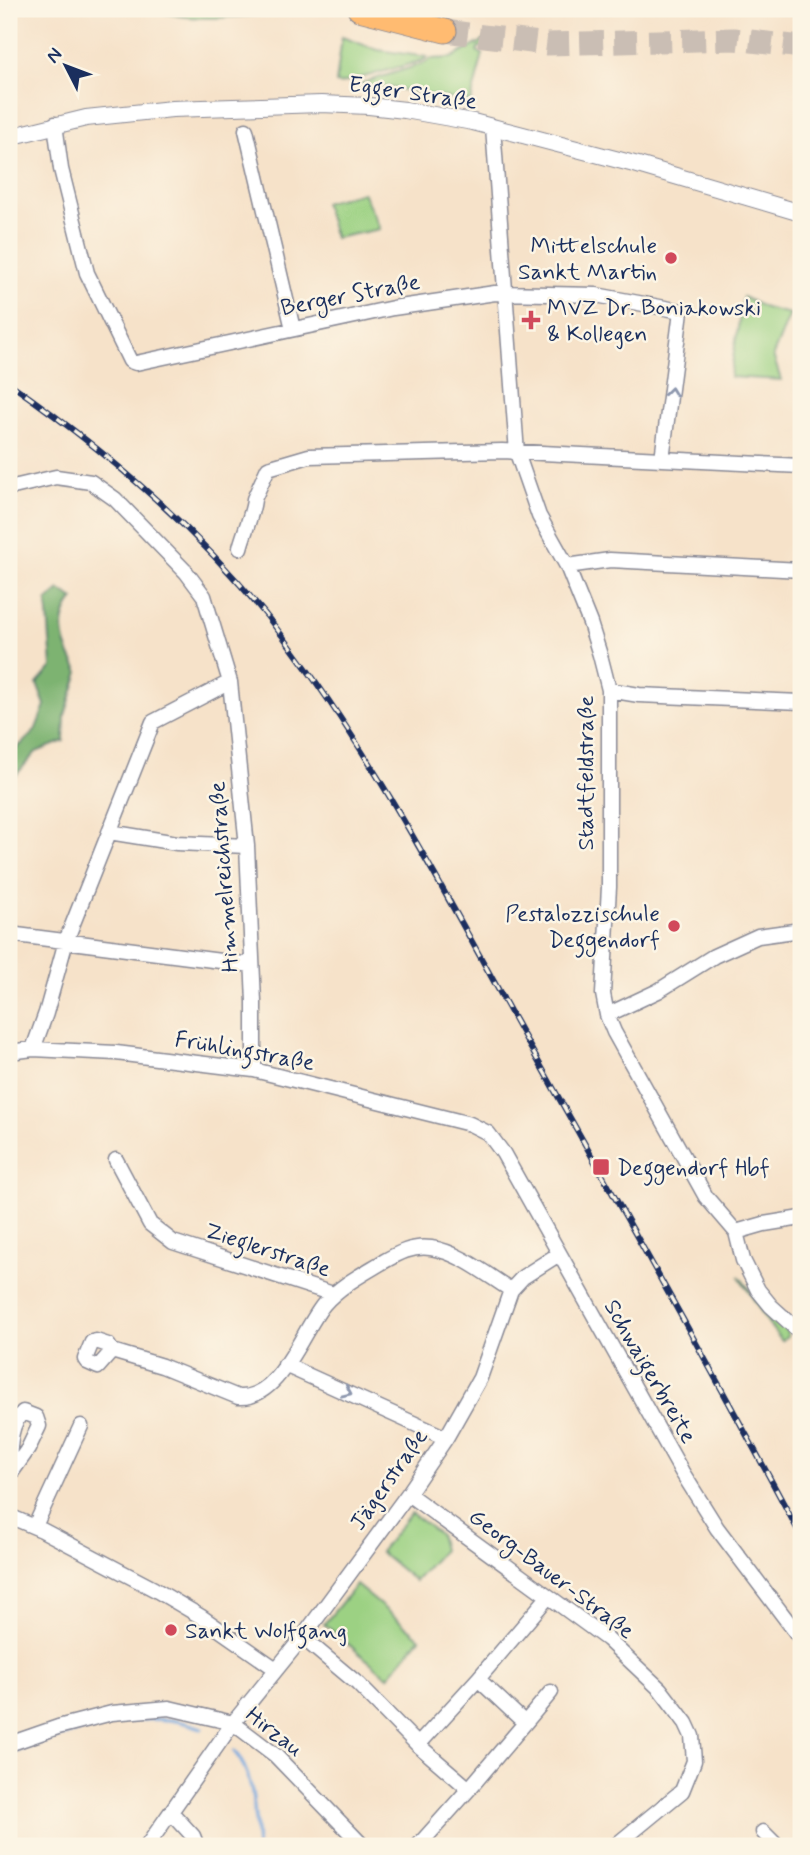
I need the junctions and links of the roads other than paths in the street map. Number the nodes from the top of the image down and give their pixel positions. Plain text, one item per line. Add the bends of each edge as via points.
1 (359, 9) edge
2 (445, 31) tunnel mouth
3 (55, 124) junction
4 (493, 127) junction
5 (246, 130) dead end
6 (9, 137) edge
7 (801, 213) edge
8 (506, 293) junction
9 (293, 329) junction
10 (517, 453) junction
11 (663, 459) junction
12 (801, 466) edge
13 (9, 488) edge
14 (240, 548) dead end
15 (567, 566) junction
16 (801, 570) edge
17 (230, 682) junction
18 (609, 690) junction
19 (801, 702) edge
20 (109, 832) junction
21 (247, 846) junction
22 (801, 930) edge
23 (9, 934) edge
24 (66, 941) junction
25 (252, 965) junction
26 (607, 1015) junction
27 (33, 1049) junction
28 (9, 1052) edge
29 (254, 1070) junction
30 (470, 1124) joint
31 (116, 1160) dead end
32 (801, 1218) edge
33 (736, 1232) junction
34 (559, 1254) junction
35 (511, 1290) junction
36 (333, 1294) junction
37 (801, 1333) edge
38 (112, 1351) dead end
39 (285, 1365) junction
40 (81, 1426) dead end
41 (446, 1438) junction
42 (9, 1466) edge
43 (9, 1476) edge
44 (408, 1494) junction
45 (9, 1516) edge
46 (35, 1527) junction
47 (548, 1597) junction
48 (302, 1637) junction
49 (801, 1639) edge
50 (276, 1669) junction
51 (478, 1679) junction
52 (551, 1692) dead end
53 (233, 1723) junction
54 (524, 1723) junction
55 (9, 1744) edge
56 (418, 1745) junction
57 (469, 1789) junction
58 (171, 1812) junction
59 (764, 1832) dead end
60 (147, 1846) edge
61 (197, 1846) edge
62 (363, 1846) edge
63 (418, 1846) edge
64 (615, 1846) edge
65 (777, 1846) edge

1 - 2 highway
3 - 4 street, Egger Straße via 172,108 321,104 405,110
3 - 6 street, Egger Straße
3 - 9 street, Berger Straße via 61,169 87,273 130,361
4 - 7 street, Egger Straße
4 - 8 street, Stadtfeldstraße
5 - 9 street
8 - 9 street, Berger Straße via 393,307
8 - 10 street, Stadtfeldstraße
11 -> 8 street, Berger Straße via 681,311 615,298
10 - 11 street
10 - 14 street via 309,456 268,468
10 - 15 street, Stadtfeldstraße via 539,516
11 - 12 street
13 - 17 street, Himmelreichstraße via 56,477 92,482 115,499 204,596
15 - 16 street via 610,560
15 - 18 street, Stadtfeldstraße
17 - 20 street via 153,722
17 - 21 street, Himmelreichstraße
18 - 19 street
18 - 26 street, Stadtfeldstraße via 609,887 603,994
20 - 21 street via 177,843
20 - 24 street
21 - 25 street, Himmelreichstraße
22 - 26 street via 758,936
23 - 24 street
24 - 25 street
24 - 27 street
25 - 29 street, Himmelreichstraße
26 - 33 street, Stadtfeldstraße via 706,1197
27 - 28 street, Frühlingstraße
27 - 29 street, Frühlingstraße via 116,1053
29 - 30 street, Frühlingstraße
30 - 34 street, Schwaigerbreite via 488,1133 503,1153
31 - 36 street, Zieglerstraße via 150,1224 173,1242
32 - 33 street
33 - 37 street via 758,1290
34 - 35 street
34 - 49 street, Schwaigerbreite via 717,1528
35 - 36 street, Zieglerstraße via 445,1251 419,1247 398,1254
35 - 41 street, Jägerstraße via 480,1378
36 - 39 street
38 - 39 street via 250,1397 270,1386
39 -> 41 street
40 - 46 street
41 - 44 street, Jägerstraße
42 - 43 street via 17,1418 23,1412 36,1417 39,1426
44 - 47 street, Georg-Bauer-Straße
44 - 48 street, Jägerstraße
45 - 46 street
46 - 50 street via 200,1616
47 - 51 street
47 - 64 street, Georg-Bauer-Straße via 607,1639 660,1689 692,1736 694,1761 682,1791
48 - 50 street, Jägerstraße
48 - 56 street via 359,1685
50 - 53 street, Jägerstraße
51 - 54 street
51 - 56 street
52 - 54 street
53 - 55 street, Hirzau via 169,1708 112,1713
53 - 58 street, Jägerstraße
53 - 62 street, Hirzau via 275,1755
54 - 57 street
56 - 57 street
57 - 63 street
58 - 60 street, Jägerstraße
58 - 61 street
59 - 65 street

